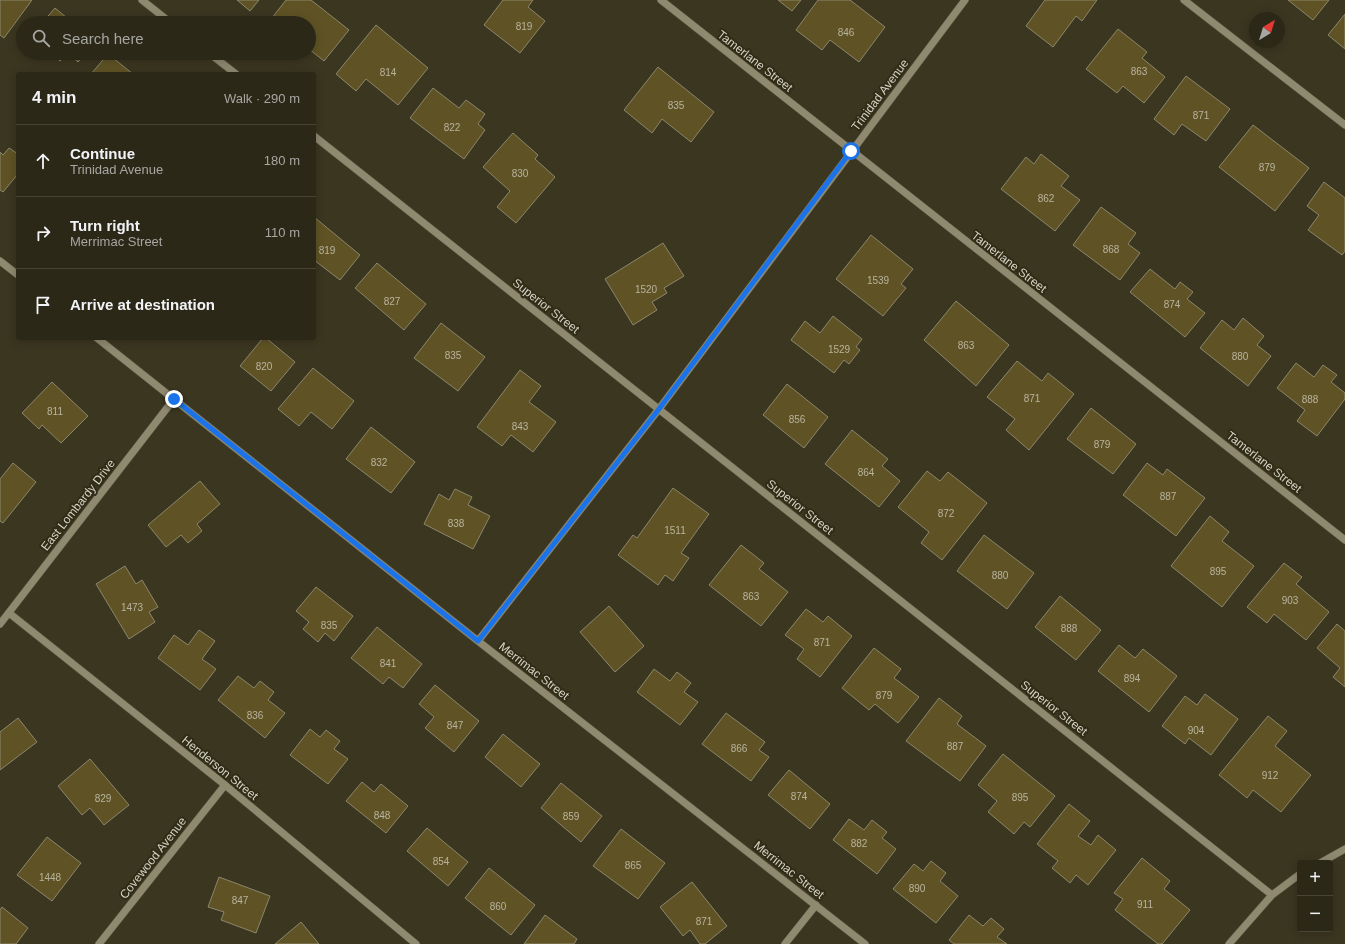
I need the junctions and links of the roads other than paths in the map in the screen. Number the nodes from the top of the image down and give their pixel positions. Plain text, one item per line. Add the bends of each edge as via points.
1 (142, 0) edge
2 (661, 0) edge
3 (965, 0) edge
4 (1184, 0) edge
5 (162, 16) edge
6 (218, 60) edge
7 (233, 72) edge
8 (1345, 125) edge
9 (316, 138) edge
10 (851, 151) junction
11 (0, 261) edge
12 (16, 273) edge
13 (100, 340) edge
14 (174, 399) junction
15 (659, 409) junction
16 (1345, 540) edge
17 (9, 612) junction
18 (0, 624) edge
19 (478, 641) junction
20 (225, 786) junction
21 (1345, 849) edge
22 (1325, 860) edge
23 (1297, 876) edge
24 (1272, 894) junction
25 (816, 905) junction
26 (99, 944) edge
27 (416, 944) edge
28 (785, 944) edge
29 (866, 944) edge
30 (1229, 944) edge

1 - 5 street
2 - 10 street, Tamerlane Street
3 - 10 street, Trinidad Avenue
4 - 8 street
6 - 7 street
9 - 15 street, Superior Street
10 - 15 street, Trinidad Avenue
10 - 16 street, Tamerlane Street
11 - 12 street
13 - 14 street, Merrimac Street
14 - 17 street, East Lombardy Drive
14 - 19 street, Merrimac Street
15 - 19 street, Trinidad Avenue
15 - 24 street, Superior Street
17 - 18 street, East Lombardy Drive
17 - 20 street, Henderson Street
19 - 25 street, Merrimac Street
20 - 26 street, Covewood Avenue
20 - 27 street, Henderson Street
21 - 22 street
23 - 24 street
24 - 30 street
25 - 28 street
25 - 29 street, Merrimac Street

